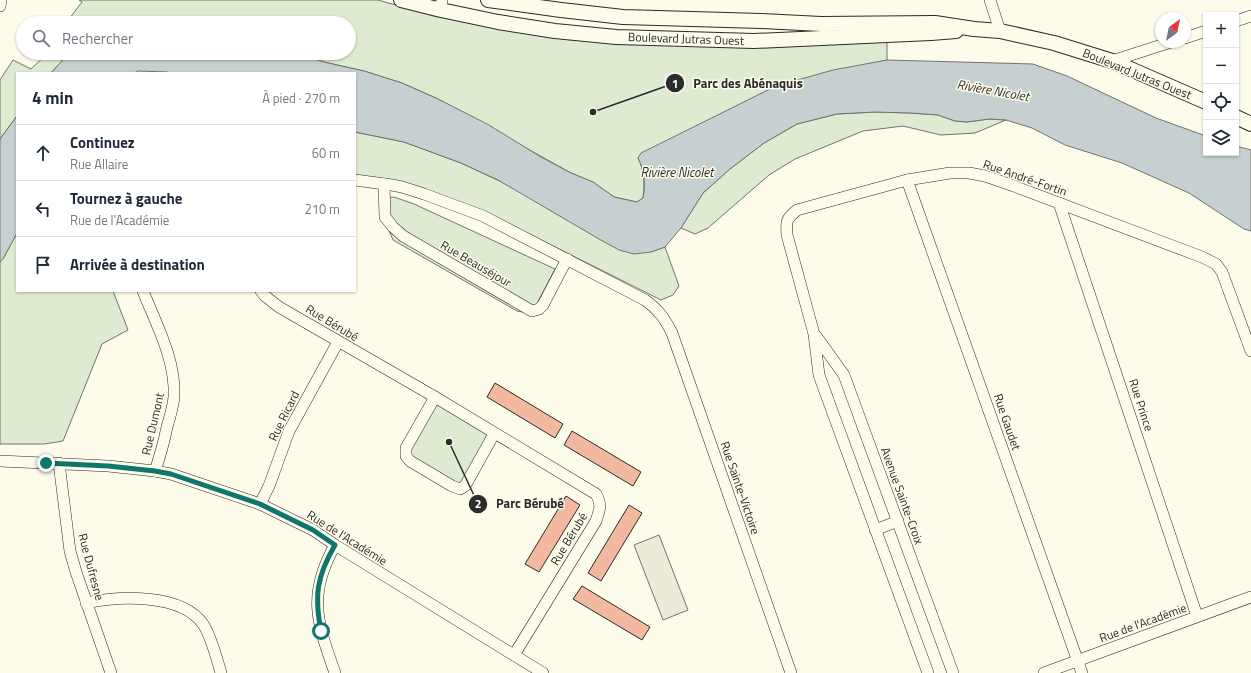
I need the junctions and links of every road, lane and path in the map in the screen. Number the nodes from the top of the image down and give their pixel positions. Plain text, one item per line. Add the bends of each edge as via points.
1 (1, 0) edge
2 (401, 0) edge
3 (488, 0) edge
4 (990, 0) edge
5 (441, 5) edge
6 (0, 6) edge
7 (1251, 16) edge
8 (1239, 20) edge
9 (974, 30) junction
10 (1000, 31) junction
11 (1203, 32) edge
12 (1191, 36) edge
13 (1155, 47) edge
14 (1112, 61) junction
15 (1203, 101) edge
16 (1239, 118) edge
17 (1251, 124) edge
18 (356, 180) edge
19 (907, 180) junction
20 (384, 184) junction
21 (1060, 203) junction
22 (786, 224) joint
23 (566, 259) junction
24 (143, 292) edge
25 (262, 292) edge
26 (814, 334) junction
27 (338, 342) junction
28 (1251, 351) edge
29 (435, 397) junction
30 (494, 434) junction
31 (0, 461) edge
32 (59, 463) junction
33 (155, 471) junction
34 (260, 504) junction
35 (898, 521) junction
36 (875, 530) junction
37 (335, 545) junction
38 (1251, 596) edge
39 (86, 603) junction
40 (1197, 616) junction
41 (514, 655) junction
42 (1077, 661) junction
43 (111, 673) edge
44 (221, 673) edge
45 (335, 673) edge
46 (543, 673) edge
47 (791, 673) edge
48 (928, 673) edge
49 (953, 673) edge
50 (1044, 673) edge
51 (1082, 673) edge

1 - 6 street
2 - 5 main road, Boulevard Jutras Ouest
3 - 9 main road, Boulevard Jutras Ouest via 623,16 821,24 935,23
4 - 10 street
5 - 9 main road, Boulevard Jutras Ouest via 498,22 616,37 754,41
7 - 8 street
9 - 10 main road, Boulevard Jutras Ouest
10 - 14 main road, Boulevard Jutras Ouest via 1054,43
11 - 12 street
13 - 14 street
14 - 15 main road, Boulevard Jutras Ouest
16 - 17 main road
18 - 20 street
19 - 21 street, Rue André-Fortin via 950,173 969,173 985,176
19 - 22 street, Rue André-Fortin via 797,210
19 - 42 street, Rue Gaudet
20 - 23 street via 424,194 483,216
20 - 23 street, Rue Beauséjour via 385,216 402,236 532,311 543,305
21 - 28 street, Rue André-Fortin via 1216,264 1222,272
21 - 40 street, Rue Prince
22 - 26 street, Avenue Sainte-Croix
23 - 47 street, Rue Sainte-Victoire via 645,300 667,322
24 - 33 street, Rue Dumont via 165,347 174,383 171,414
25 - 27 street, Rue Bérubé via 279,307
26 - 35 street, Avenue Sainte-Croix via 844,375
26 - 36 street, Avenue Sainte-Croix via 819,375
27 - 29 street, Rue Bérubé
27 - 34 street, Rue Ricard via 289,431
29 - 30 street, Rue Bérubé
29 - 30 street via 406,448 406,456 410,461 460,489
30 - 41 street, Rue Bérubé via 596,494 600,501 596,521
31 - 32 street, Rue de l'Académie
32 - 33 street, Rue de l'Académie
32 - 39 street, Rue Dufresne via 70,551
33 - 34 street, Rue de l'Académie
34 - 37 street, Rue de l'Académie via 313,530
35 - 36 street
35 - 49 street, Avenue Sainte-Croix
36 - 48 street, Avenue Sainte-Croix
37 - 41 street, Rue de l'Académie
37 - 45 street via 321,575 317,602 321,631
38 - 40 street, Rue de l'Académie
39 - 43 street, Rue Dufresne
39 - 44 street via 134,598 165,602 188,610 203,624
40 - 42 street, Rue de l'Académie
41 - 46 street, Rue de l'Académie
42 - 50 street, Rue de l'Académie
42 - 51 street, Rue Gaudet

